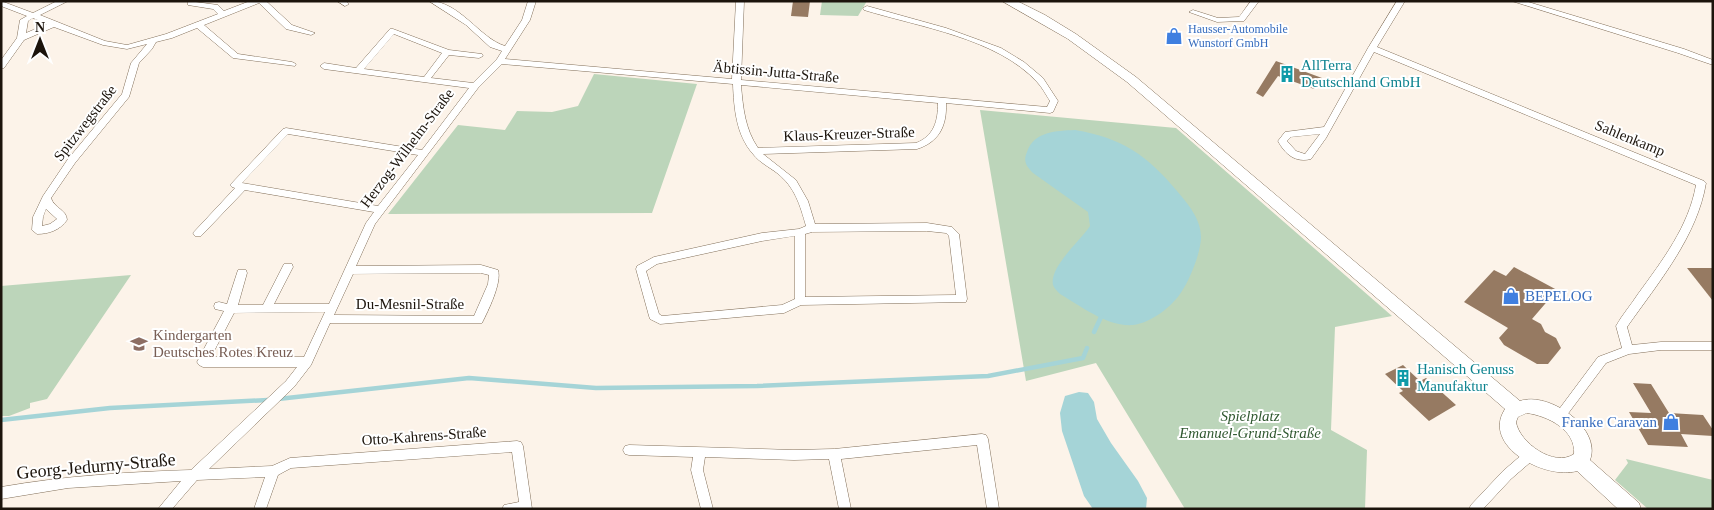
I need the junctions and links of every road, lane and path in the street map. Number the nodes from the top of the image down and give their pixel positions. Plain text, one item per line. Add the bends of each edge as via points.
1 (64, 1) edge
2 (193, 1) edge
3 (259, 1) edge
4 (432, 1) edge
5 (532, 1) edge
6 (740, 1) edge
7 (1008, 1) edge
8 (1255, 1) edge
9 (1401, 1) edge
10 (1516, 1) edge
11 (1, 3) edge
12 (867, 8) dead end
13 (1192, 12) dead end
14 (32, 15) junction
15 (224, 15) junction
16 (54, 24) junction
17 (199, 25) junction
18 (311, 33) dead end
19 (21, 38) junction
20 (152, 42) junction
21 (127, 47) junction
22 (1372, 48) junction
23 (508, 50) junction
24 (447, 52) junction
25 (479, 56) dead end
26 (136, 61) junction
27 (500, 61) junction
28 (1713, 63) edge
29 (292, 64) dead end
30 (1, 66) edge
31 (324, 66) dead end
32 (359, 70) junction
33 (426, 79) junction
34 (737, 83) junction
35 (475, 86) junction
36 (942, 100) junction
37 (1326, 130) junction
38 (754, 151) junction
39 (423, 153) junction
40 (243, 186) junction
41 (46, 198) dead end
42 (380, 210) junction
43 (811, 228) junction
44 (800, 232) junction
45 (198, 233) dead end
46 (288, 267) dead end
47 (349, 270) junction
48 (242, 273) dead end
49 (800, 301) junction
50 (218, 306) dead end
51 (267, 308) junction
52 (331, 308) junction
53 (231, 309) junction
54 (326, 319) junction
55 (1713, 346) edge
56 (1628, 350) junction
57 (306, 362) junction
58 (1517, 408) junction
59 (1560, 416) junction
60 (629, 450) dead end
61 (700, 452) junction
62 (834, 454) junction
63 (1529, 456) junction
64 (1579, 462) junction
65 (273, 471) junction
66 (194, 475) junction
67 (1, 493) edge
68 (526, 508) edge
69 (164, 509) edge
70 (260, 509) edge
71 (508, 509) edge
72 (707, 509) edge
73 (845, 509) edge
74 (993, 509) edge
75 (1475, 509) edge
76 (1632, 509) edge

1 - 14 street
2 - 15 street via 215,7
3 - 15 street
3 - 18 street via 289,27
4 - 23 street via 469,24 493,45
5 - 23 street, Herzog-Wilhelm-Straße via 526,20
6 - 34 street
7 - 58 main road via 1046,21 1112,64
8 - 13 street via 1241,19 1217,20
9 - 22 street
10 - 28 street
11 - 14 street
12 - 36 street, Äbtissin-Jutta-Straße via 961,35 1005,54 1039,79 1054,101 1050,110
14 - 16 street
14 - 19 street via 24,20
15 - 17 street
16 - 19 street
16 - 21 street via 102,43
17 - 20 street
17 - 29 street via 236,56
19 - 30 street
20 - 21 street
20 - 26 street, Spitzwegstraße
21 - 26 street via 128,55
22 - 37 street
22 - 56 street, Sahlenkamp via 1701,183 1701,193 1683,232 1621,326
23 - 27 street, Herzog-Wilhelm-Straße
24 - 25 street
24 - 32 street via 393,31
24 - 33 street
26 - 41 street, Spitzwegstraße via 126,95 68,164
27 - 34 street, Äbtissin-Jutta-Straße
27 - 35 street, Herzog-Wilhelm-Straße
31 - 32 street
32 - 33 street
33 - 35 street
34 - 36 street, Äbtissin-Jutta-Straße
34 - 38 street via 740,120
35 - 39 street, Herzog-Wilhelm-Straße
36 - 38 street, Klaus-Kreuzer-Straße via 943,119 939,132 917,146
37 - 37 street via 1308,158 1288,152 1282,141 1288,134
38 - 43 street via 789,177 800,191
39 - 40 street via 286,131 235,185
39 - 42 street, Herzog-Wilhelm-Straße
40 - 42 street
40 - 45 street
42 - 47 street, Herzog-Wilhelm-Straße
43 - 44 street
43 - 49 street via 926,227 949,230 954,234 962,299
44 - 49 street
44 - 49 street via 654,261 641,269 654,316 660,320 784,310
46 - 51 street
47 - 52 street, Herzog-Wilhelm-Straße
47 - 54 street, Du-Mesnil-Straße via 482,269 494,272 493,284 478,320
48 - 53 street
50 - 53 street
51 - 52 street
51 - 53 street
52 - 54 street, Herzog-Wilhelm-Straße
53 - 57 street via 203,362
54 - 57 street, Herzog-Wilhelm-Straße
55 - 56 street
56 - 59 street via 1602,360
57 - 66 street, Herzog-Wilhelm-Straße via 283,391
58 - 59 main road via 1537,407
58 - 63 main road via 1510,413 1508,429
59 - 64 main road via 1580,435 1584,454
60 - 61 street
61 - 62 street
61 - 72 street via 696,470
62 - 73 street
62 - 74 street via 982,439
63 - 64 main road via 1562,467
63 - 75 street
64 - 76 main road
65 - 66 street, Otto-Kahrens-Straße
65 - 68 street, Otto-Kahrens-Straße via 290,462 517,446
65 - 70 street
66 - 67 street, Georg-Jedurny-Straße via 113,479
66 - 69 street, Herzog-Wilhelm-Straße
68 - 71 street, Otto-Kahrens-Straße

